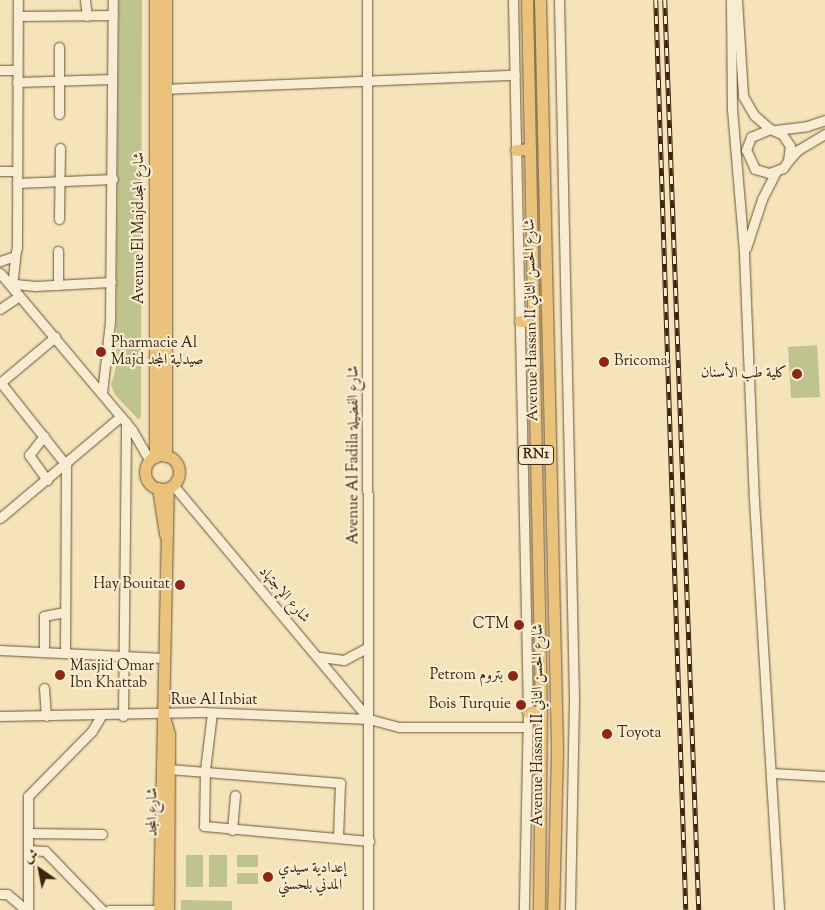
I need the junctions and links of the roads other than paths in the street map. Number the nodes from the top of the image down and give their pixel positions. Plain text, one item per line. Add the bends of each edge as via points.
1 (18, 0) edge
2 (85, 0) edge
3 (113, 0) edge
4 (155, 0) edge
5 (166, 0) edge
6 (367, 0) edge
7 (513, 0) edge
8 (527, 0) edge
9 (540, 0) edge
10 (559, 0) edge
11 (731, 0) edge
12 (737, 0) edge
13 (113, 15) junction
14 (18, 16) junction
15 (87, 16) junction
16 (161, 24) junction
17 (59, 47) dead end
18 (0, 70) edge
19 (17, 70) junction
20 (515, 75) junction
21 (367, 78) junction
22 (112, 79) junction
23 (58, 80) junction
24 (17, 82) junction
25 (160, 89) junction
26 (59, 114) dead end
27 (825, 120) edge
28 (773, 130) junction
29 (825, 134) edge
30 (60, 148) dead end
31 (530, 149) junction
32 (516, 150) junction
33 (735, 157) junction
34 (746, 157) junction
35 (788, 161) junction
36 (0, 171) edge
37 (17, 171) junction
38 (776, 172) junction
39 (113, 179) junction
40 (60, 181) junction
41 (17, 183) junction
42 (59, 219) dead end
43 (58, 251) dead end
44 (744, 253) junction
45 (15, 256) junction
46 (0, 261) edge
47 (0, 274) edge
48 (111, 282) junction
49 (58, 285) junction
50 (13, 286) junction
51 (19, 296) junction
52 (0, 310) edge
53 (520, 321) junction
54 (533, 321) junction
55 (54, 337) junction
56 (0, 383) edge
57 (102, 393) junction
58 (123, 419) junction
59 (44, 436) junction
60 (157, 458) junction
61 (66, 465) junction
62 (47, 480) junction
63 (166, 487) junction
64 (0, 518) edge
65 (65, 612) junction
66 (539, 642) junction
67 (527, 643) junction
68 (368, 647) junction
69 (0, 650) edge
70 (44, 652) junction
71 (65, 654) junction
72 (123, 656) junction
73 (320, 657) junction
74 (164, 658) junction
75 (44, 688) dead end
76 (541, 711) junction
77 (528, 712) junction
78 (212, 713) junction
79 (163, 715) junction
80 (0, 716) edge
81 (46, 716) junction
82 (102, 716) junction
83 (124, 716) junction
84 (372, 720) junction
85 (527, 727) junction
86 (528, 765) junction
87 (540, 765) junction
88 (169, 769) junction
89 (205, 770) junction
90 (772, 773) junction
91 (825, 776) edge
92 (528, 791) junction
93 (541, 791) junction
94 (235, 795) dead end
95 (232, 830) junction
96 (28, 833) junction
97 (102, 834) dead end
98 (338, 838) junction
99 (369, 841) junction
100 (28, 850) junction
101 (0, 894) edge
102 (27, 910) edge
103 (102, 910) edge
104 (109, 910) edge
105 (158, 910) edge
106 (168, 910) edge
107 (368, 910) edge
108 (524, 910) edge
109 (539, 910) edge
110 (553, 910) edge
111 (570, 910) edge
112 (779, 910) edge

1 - 14 street
2 - 15 street
3 - 13 street
4 - 16 main road, Avenue El Majdشارع المجد
5 - 16 main road, Avenue El Majdشارع المجد
6 - 21 street, Avenue Al Fadila شارع الفضيلة
7 - 20 street
8 - 31 main road, Avenue Hassan II شارع الحسن الثاني / RN1
9 - 110 main road, Avenue Hassan II شارع الحسن الثاني / RN1 via 557,751
10 - 111 street via 574,699
11 - 33 street
12 - 28 street via 743,96 754,115
13 - 15 street
13 - 22 street
14 - 15 street
14 - 19 street
16 - 25 main road, Avenue El Majdشارع المجد
17 - 23 street
18 - 19 street
19 - 24 street
20 - 21 street
20 - 32 street
21 - 25 street
21 - 68 street, Avenue Al Fadila شارع الفضيلة
22 - 23 street
22 - 39 street
23 - 24 street
23 - 26 street
24 - 37 street
25 - 60 main road, Avenue El Majdشارع المجد
27 - 28 street
28 - 34 street via 751,137
28 - 35 street via 787,140
29 - 35 street via 798,150
30 - 40 street
31 - 32 main road
31 - 54 main road, Avenue Hassan II شارع الحسن الثاني / RN1
32 - 53 street
33 - 34 street
33 - 44 street
34 - 38 street via 761,172
35 - 38 street
36 - 37 street
37 - 41 street
38 - 44 street via 762,199
39 - 40 street
39 - 48 street
40 - 41 street
40 - 42 street
41 - 45 street
43 - 49 street
44 - 90 street via 754,500
45 - 46 street
45 - 50 street
47 - 50 street
48 - 49 street
48 - 57 street via 108,362
49 - 50 street
50 - 51 street
51 - 52 street
51 - 55 street
53 - 54 main road
53 - 67 street
54 - 66 main road, Avenue Hassan II شارع الحسن الثاني / RN1
55 - 56 street
55 - 57 street
56 - 59 street
57 - 58 street
58 - 60 street
58 - 61 street
58 - 72 street
59 - 61 street
59 - 62 street via 29,455
60 - 63 main road, شارع المجد via 146,477
60 - 63 main road, شارع المجد via 179,468
61 - 62 street
61 - 65 street
62 - 64 street
63 - 73 street, شارع الإجتهاد
63 - 74 main road, شارع المجد via 169,520
65 - 70 street via 44,616
65 - 71 street
66 - 67 main road
66 - 76 main road, Avenue Hassan II شارع الحسن الثاني / RN1
67 - 77 street
68 - 73 street via 344,660
68 - 84 street, Avenue Al Fadila شارع الفضيلة
69 - 70 street
70 - 71 street
71 - 72 street
72 - 74 street
72 - 83 street
73 - 84 street, شارع الإجتهاد
74 - 79 main road, شارع المجد
75 - 81 street
76 - 77 main road
76 - 87 main road, Avenue Hassan II شارع الحسن الثاني / RN1
77 - 85 street
78 - 79 street, Rue Al Inbiat
78 - 84 street, Rue Al Inbiat
78 - 89 street
79 - 83 street, Rue Al Inbiat
79 - 88 main road, شارع المجد via 169,734
79 - 105 main road, شارع المجد
80 - 81 street, Rue Al Inbiat
81 - 82 street, Rue Al Inbiat
82 - 83 street, Rue Al Inbiat
82 - 96 street via 92,731 28,796
84 - 85 street, Rue Al Inbiat via 398,727
84 - 99 street, Avenue Al Fadila شارع الفضيلة
85 - 86 street
86 - 87 main road
86 - 92 street
87 - 93 main road, Avenue Hassan II شارع الحسن الثاني / RN1
88 - 89 street
88 - 106 main road, شارع المجد
89 - 95 street via 202,823 206,828
89 - 98 street via 340,783
90 - 91 street
90 - 112 street
92 - 93 main road
92 - 108 street
93 - 109 main road, Avenue Hassan II شارع الحسن الثاني / RN1
94 - 95 street
95 - 98 street
96 - 97 street
96 - 100 street
98 - 99 street
99 - 107 street, Avenue Al Fadila شارع الفضيلة
100 - 102 street
100 - 103 street via 46,851
101 - 102 street via 7,894
104 - 105 street

